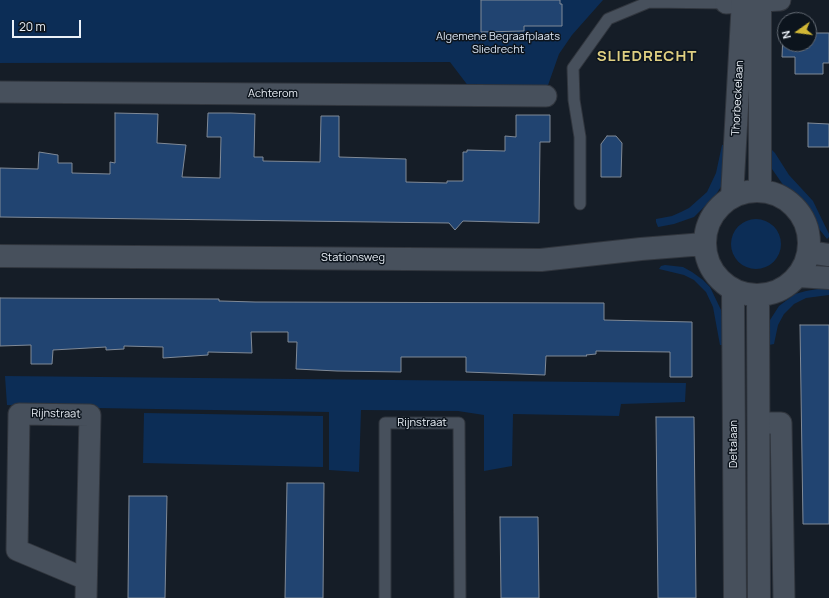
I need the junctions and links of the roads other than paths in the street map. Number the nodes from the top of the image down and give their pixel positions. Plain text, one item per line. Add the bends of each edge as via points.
1 (752, 1) edge
2 (0, 92) edge
3 (546, 96) dead end
4 (760, 191) junction
5 (732, 197) junction
6 (580, 204) dead end
7 (704, 244) junction
8 (819, 254) edge
9 (0, 256) edge
10 (799, 276) junction
11 (829, 278) edge
12 (733, 290) junction
13 (758, 296) junction
14 (759, 423) junction
15 (9, 548) edge
16 (86, 588) edge
17 (385, 598) edge
18 (460, 598) edge
19 (735, 598) edge
20 (759, 598) edge
21 (784, 598) edge

1 - 4 street, Thorbeckelaan
1 - 5 street, Thorbeckelaan
1 - 6 lane via 649,2 608,19 574,68 574,100 580,137
2 - 3 street, Achterom
4 - 5 street
4 - 8 street via 778,195 794,206 802,216 810,240
5 - 7 street via 723,203 709,221
7 - 9 street, Stationsweg via 541,260
7 - 12 street via 716,276
8 - 10 street via 807,260
10 - 11 street
10 - 13 street via 781,290
12 - 13 street via 741,294
12 - 19 street, Deltalaan
13 - 14 street
14 - 20 street
14 - 21 street via 781,423
15 - 16 street, Rijnstraat
15 - 16 street, Rijnstraat via 19,414 90,415
17 - 18 lane, Rijnstraat via 385,423 459,423

